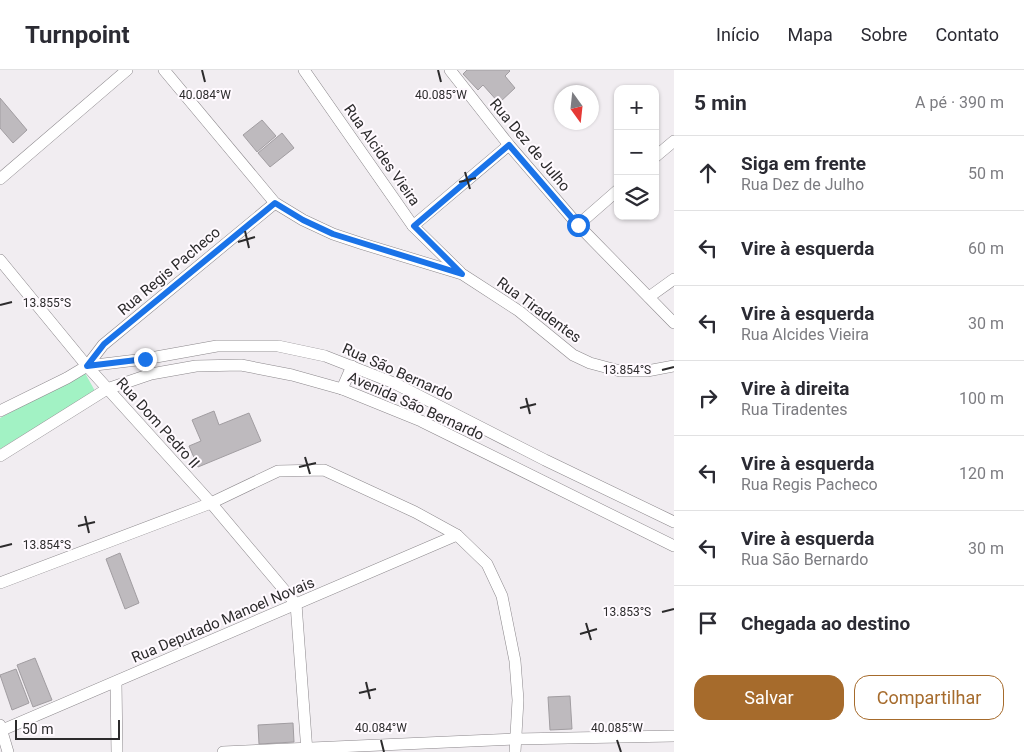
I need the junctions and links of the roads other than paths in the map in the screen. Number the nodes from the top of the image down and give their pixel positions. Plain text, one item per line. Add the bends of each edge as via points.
1 (128, 70) edge
2 (164, 70) edge
3 (304, 70) edge
4 (450, 70) edge
5 (674, 141) edge
6 (509, 145) junction
7 (659, 154) edge
8 (0, 179) edge
9 (614, 194) edge
10 (275, 203) junction
11 (578, 225) junction
12 (414, 226) junction
13 (0, 260) edge
14 (462, 274) junction
15 (674, 279) edge
16 (649, 297) junction
17 (674, 323) edge
18 (87, 366) junction
19 (352, 366) junction
20 (674, 366) edge
21 (107, 389) junction
22 (342, 389) junction
23 (0, 411) edge
24 (0, 456) edge
25 (211, 503) junction
26 (674, 522) edge
27 (457, 536) junction
28 (674, 546) edge
29 (0, 583) edge
30 (296, 604) junction
31 (116, 682) junction
32 (1, 729) edge
33 (674, 736) edge
34 (516, 739) junction
35 (307, 750) edge
36 (8, 752) edge
37 (117, 752) edge
38 (223, 752) edge
39 (515, 752) edge

1 - 8 street
2 - 10 street, Rua Tiradentes
3 - 12 street, Rua Alcides Vieira
4 - 6 street, Rua Dez de Julho
5 - 7 street
6 - 11 street, Rua Dez de Julho
6 - 12 street
9 - 11 street
10 - 14 street, Rua Tiradentes via 333,234
10 - 18 street, Rua Regis Pacheco via 104,344
11 - 16 street, Rua Dez de Julho
12 - 14 street, Rua Alcides Vieira
13 - 18 street, Rua Dom Pedro II
14 - 20 street, Rua Tiradentes via 519,311 573,355 590,363 620,371
15 - 16 street
16 - 17 street, Rua Dez de Julho
18 - 19 street, Rua São Bernardo via 217,346 278,346
18 - 21 street, Rua Dom Pedro II
18 - 23 street
19 - 22 street
19 - 26 street, Rua São Bernardo via 394,383
21 - 22 street, Avenida São Bernardo via 151,374 196,366 241,365
21 - 24 street, Avenida São Bernardo
21 - 25 street, Rua Dom Pedro II
22 - 28 street, Avenida São Bernardo via 421,421
25 - 27 street via 278,471 324,470 415,512
25 - 29 street
25 - 30 street, Rua Dom Pedro II
27 - 30 street, Rua Deputado Manoel Novais
27 - 34 street via 487,564 502,596 515,661
30 - 31 street, Rua Deputado Manoel Novais
30 - 35 street
31 - 32 street, Rua Deputado Manoel Novais
31 - 37 street
32 - 36 street
33 - 34 street
34 - 35 street
34 - 39 street
35 - 38 street

